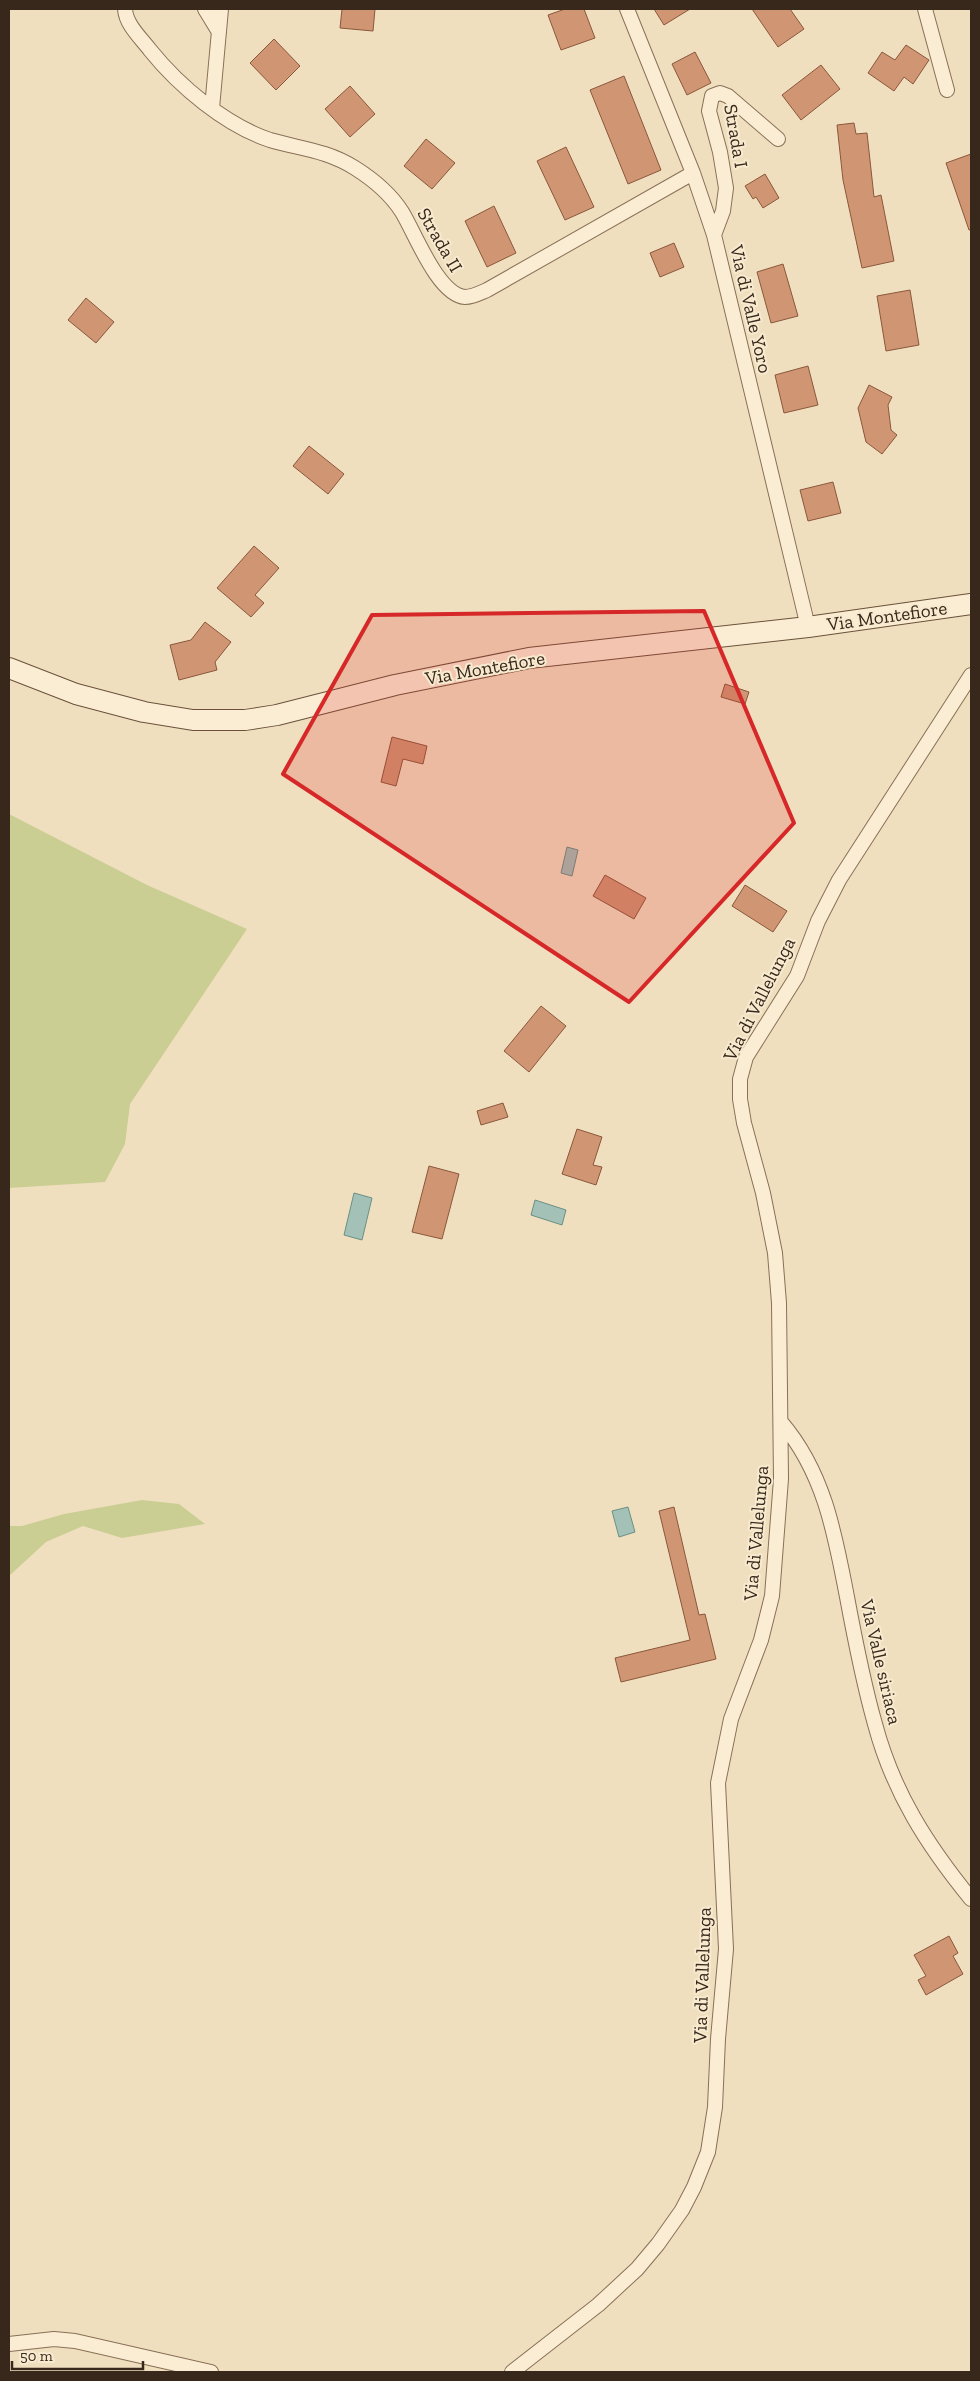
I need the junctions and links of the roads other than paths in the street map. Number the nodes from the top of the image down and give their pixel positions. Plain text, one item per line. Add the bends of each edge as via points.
1 (125, 9) edge
2 (205, 9) edge
3 (221, 9) edge
4 (627, 9) edge
5 (925, 9) edge
6 (219, 32) junction
7 (947, 90) dead end
8 (212, 108) junction
9 (778, 139) dead end
10 (693, 173) junction
11 (714, 235) junction
12 (971, 604) edge
13 (808, 627) junction
14 (9, 668) edge
15 (971, 675) edge
16 (781, 1422) junction
17 (971, 1899) edge
18 (9, 2344) edge
19 (211, 2372) edge
20 (512, 2372) edge

1 - 8 street, Strada II via 132,27 167,71
2 - 6 street
3 - 6 street
4 - 10 street, Via di Valle Yoro
5 - 7 street
6 - 8 street
8 - 10 street, Strada II via 262,137 332,155 375,181 402,212 440,280 448,289 465,297 486,290
9 - 11 street, Strada I via 728,96 720,93 712,96 709,111 726,188 723,211
10 - 11 street, Via di Valle Yoro
11 - 13 street, Via di Valle Yoro
12 - 13 main road, Via Montefiore
13 - 14 main road, Via Montefiore via 529,658 394,685 277,715 235,721 193,720 137,710 76,694
15 - 16 street, Via di Vallelunga via 839,880 794,981 754,1044 742,1071 740,1093 744,1123 775,1253
16 - 17 street, Via Valle siriaca via 808,1459 829,1514 861,1669 890,1769 924,1838
16 - 20 street, Via di Vallelunga via 780,1505 774,1586 761,1640 740,1690 728,1730 718,1783 726,1940 715,2108 708,2152 682,2210 647,2257 606,2299
18 - 19 street via 75,2341

